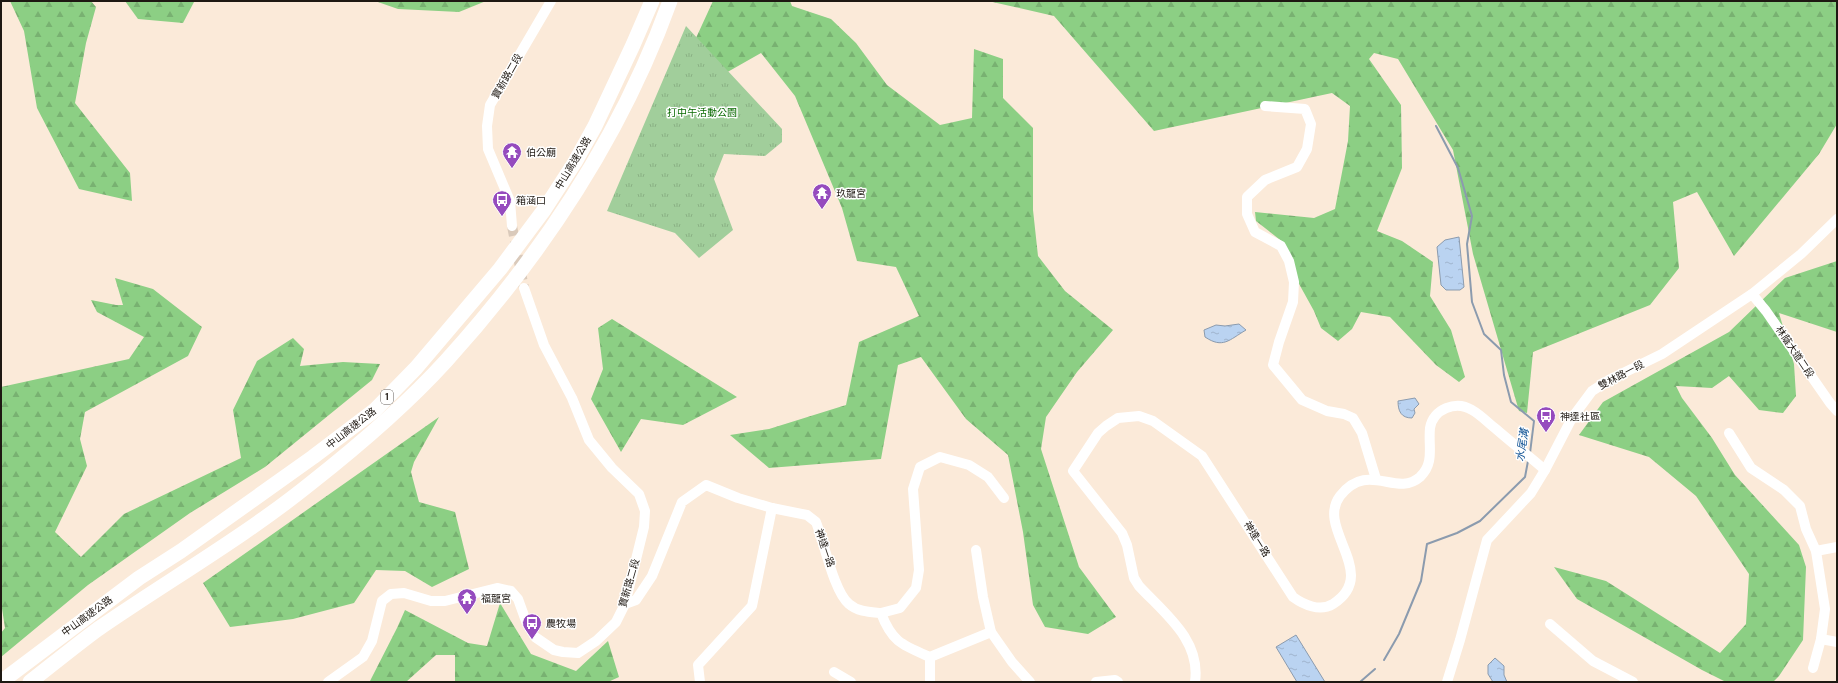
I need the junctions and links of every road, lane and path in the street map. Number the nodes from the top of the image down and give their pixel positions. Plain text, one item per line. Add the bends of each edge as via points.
1 (551, 1) edge
2 (652, 1) edge
3 (670, 1) edge
4 (1265, 106) dead end
5 (1837, 219) edge
6 (512, 226) tunnel mouth
7 (524, 288) tunnel mouth
8 (1752, 294) junction
9 (1837, 411) edge
10 (1729, 433) dead end
11 (1545, 470) junction
12 (1376, 479) junction
13 (1004, 498) dead end
14 (772, 508) junction
15 (1837, 547) edge
16 (976, 550) dead end
17 (1816, 551) junction
18 (624, 604) junction
19 (881, 612) junction
20 (1550, 624) dead end
21 (991, 632) junction
22 (1821, 639) junction
23 (1837, 642) edge
24 (930, 657) junction
25 (1813, 668) dead end
26 (834, 672) dead end
27 (1, 682) edge
28 (30, 682) edge
29 (328, 682) edge
30 (700, 682) edge
31 (851, 682) edge
32 (930, 682) edge
33 (1030, 682) edge
34 (1096, 682) edge
35 (1118, 682) edge
36 (1196, 682) edge
37 (1447, 682) edge
38 (1633, 682) edge

1 - 6 street, 寶新路二段 via 490,106 487,126 488,149 510,201
2 - 27 highway, 中山高速公路 / 1 via 595,126 544,210 500,269 375,410 181,551 132,583
3 - 28 highway, 中山高速公路 / 1 via 639,76 584,179 503,293 445,362 385,420 311,484 256,524 97,630
4 - 12 street via 1305,109 1311,124 1307,149 1297,167 1265,180 1247,197 1247,214 1255,232 1281,246 1289,261 1294,282 1293,302 1273,365 1302,400 1327,411 1353,418 1362,433
5 - 8 street, 雙林路一段 via 1801,254
7 - 18 street, 寶新路二段 via 544,345 572,398 589,440 612,468 639,494 645,511 644,526
8 - 9 street, 林蔭大道二段
8 - 11 street, 雙林路一段 via 1662,354 1592,391 1572,418
10 - 17 street via 1751,468 1784,490 1800,506 1806,530
11 - 12 street, 神達一路 via 1471,409 1452,405 1441,410 1432,420 1431,454 1428,465 1419,477 1405,484
11 - 37 street, 雙林路一段 via 1531,493 1487,540
12 - 36 street, 神達一路 via 1350,486 1339,497 1334,520 1350,566 1351,578 1347,591 1338,600 1330,605 1312,607 1293,597 1202,456 1153,421 1139,416 1118,418 1098,433 1073,471 1122,533 1134,578 1139,586 1189,641 1196,660
13 - 19 street, 神達一路 via 988,477 969,465 940,458 920,466 913,489 919,570 916,588 900,608
14 - 18 street, 神達一路 via 706,485 682,502 652,576 636,600
14 - 19 street, 神達一路 via 807,515 816,522 839,592 849,604 861,611
14 - 30 street via 752,606 698,665
15 - 17 street
16 - 21 street
17 - 22 street via 1825,609
18 - 29 street, 寶新路二段 via 616,622 596,641 578,653 554,650 535,637 518,599 511,591 497,588 445,601 431,601 404,593 391,594 382,601 372,641 363,657
19 - 24 street via 892,635 902,645
20 - 38 street via 1592,661
21 - 24 street
21 - 33 street
22 - 23 street
22 - 25 street
24 - 32 street
26 - 31 street
34 - 35 street

